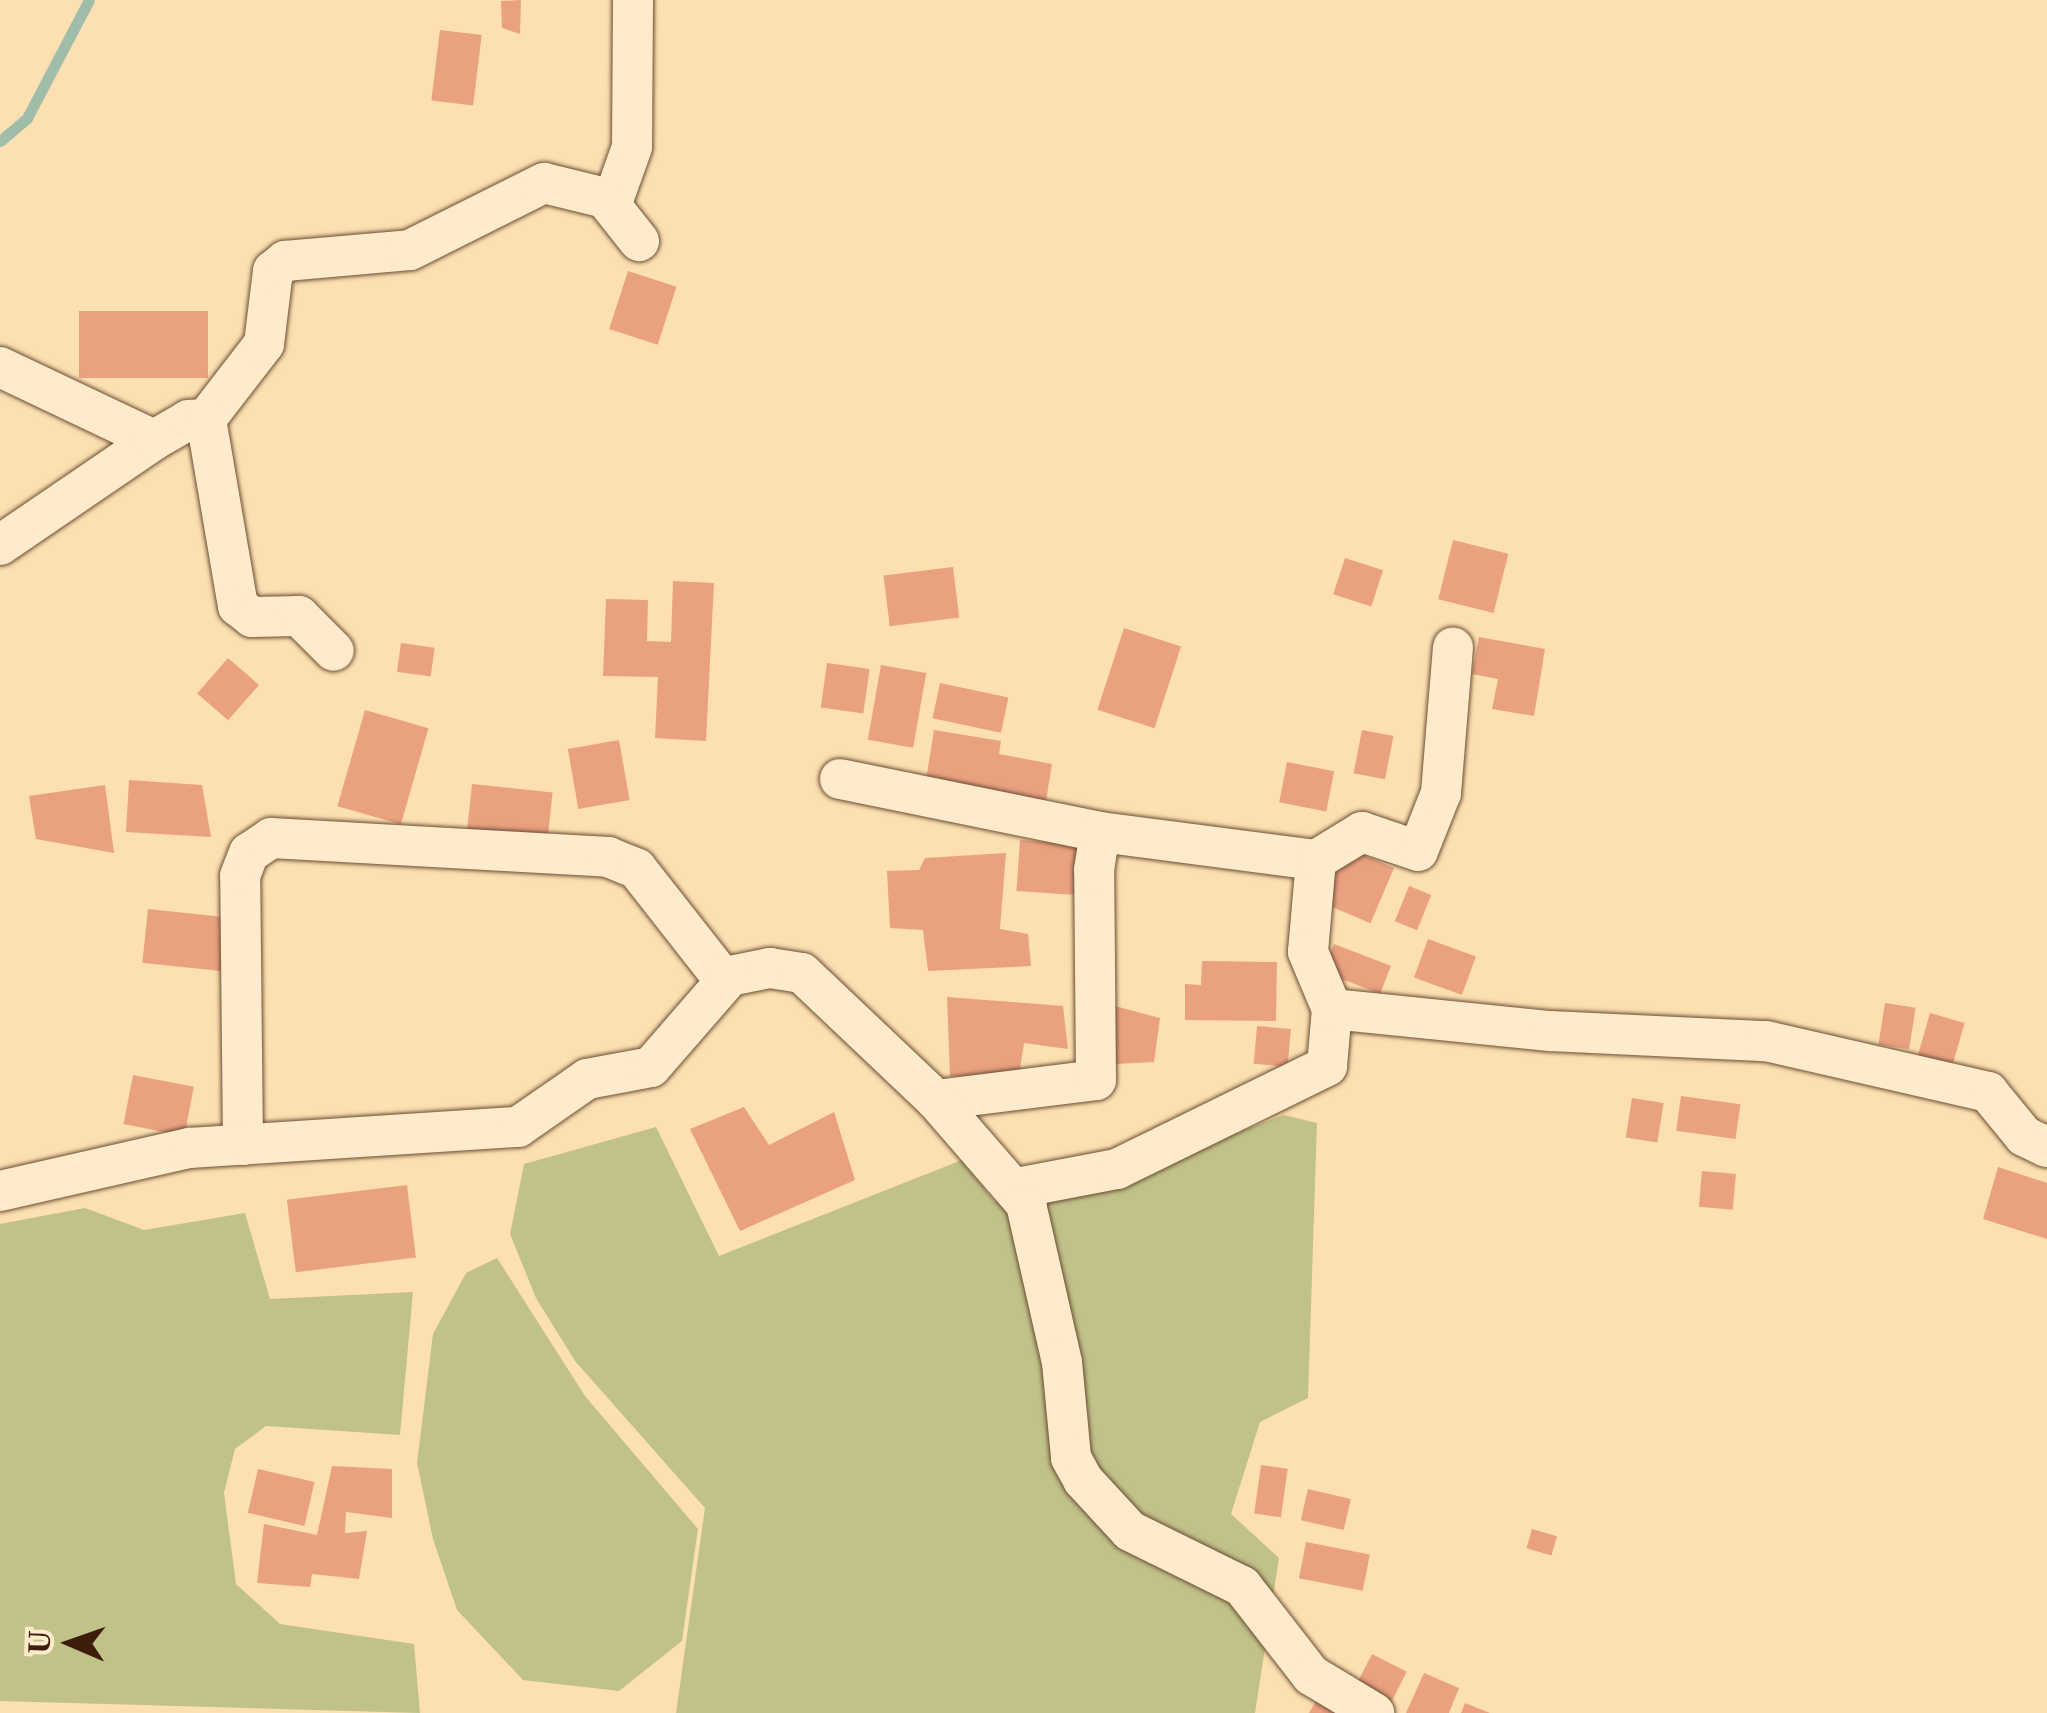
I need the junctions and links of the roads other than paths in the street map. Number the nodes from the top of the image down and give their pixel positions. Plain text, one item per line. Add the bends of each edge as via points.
1 (633, 0) edge
2 (612, 203) junction
3 (639, 241) dead end
4 (0, 367) edge
5 (209, 433) junction
6 (154, 440) junction
7 (0, 544) edge
8 (1452, 647) dead end
9 (334, 651) dead end
10 (840, 778) dead end
11 (1100, 832) junction
12 (1316, 860) junction
13 (724, 980) junction
14 (1332, 1008) junction
15 (936, 1100) junction
16 (243, 1144) junction
17 (2047, 1147) edge
18 (1017, 1188) junction
19 (17, 1189) edge
20 (1374, 1713) edge

1 - 2 street via 632,148
2 - 3 street
2 - 5 street via 564,184 537,184 410,250 276,266 264,344
4 - 6 street
5 - 6 street via 188,420
5 - 9 street via 241,612 299,616
6 - 7 street
8 - 12 street via 1441,793 1418,850 1362,832
10 - 11 street
11 - 12 street
11 - 15 street via 1094,870 1096,1080
12 - 14 street via 1308,952
13 - 15 street via 770,968 814,979
13 - 16 street via 651,1067 588,1079 518,1127
13 - 16 street via 637,869 608,857 271,838 249,854 240,876
14 - 17 street via 1550,1031 1766,1040 1988,1092 2024,1136
14 - 18 street via 1327,1066 1118,1169
15 - 18 street
16 - 19 street via 173,1150
18 - 20 street via 1062,1362 1071,1458 1130,1531 1242,1586 1311,1675

